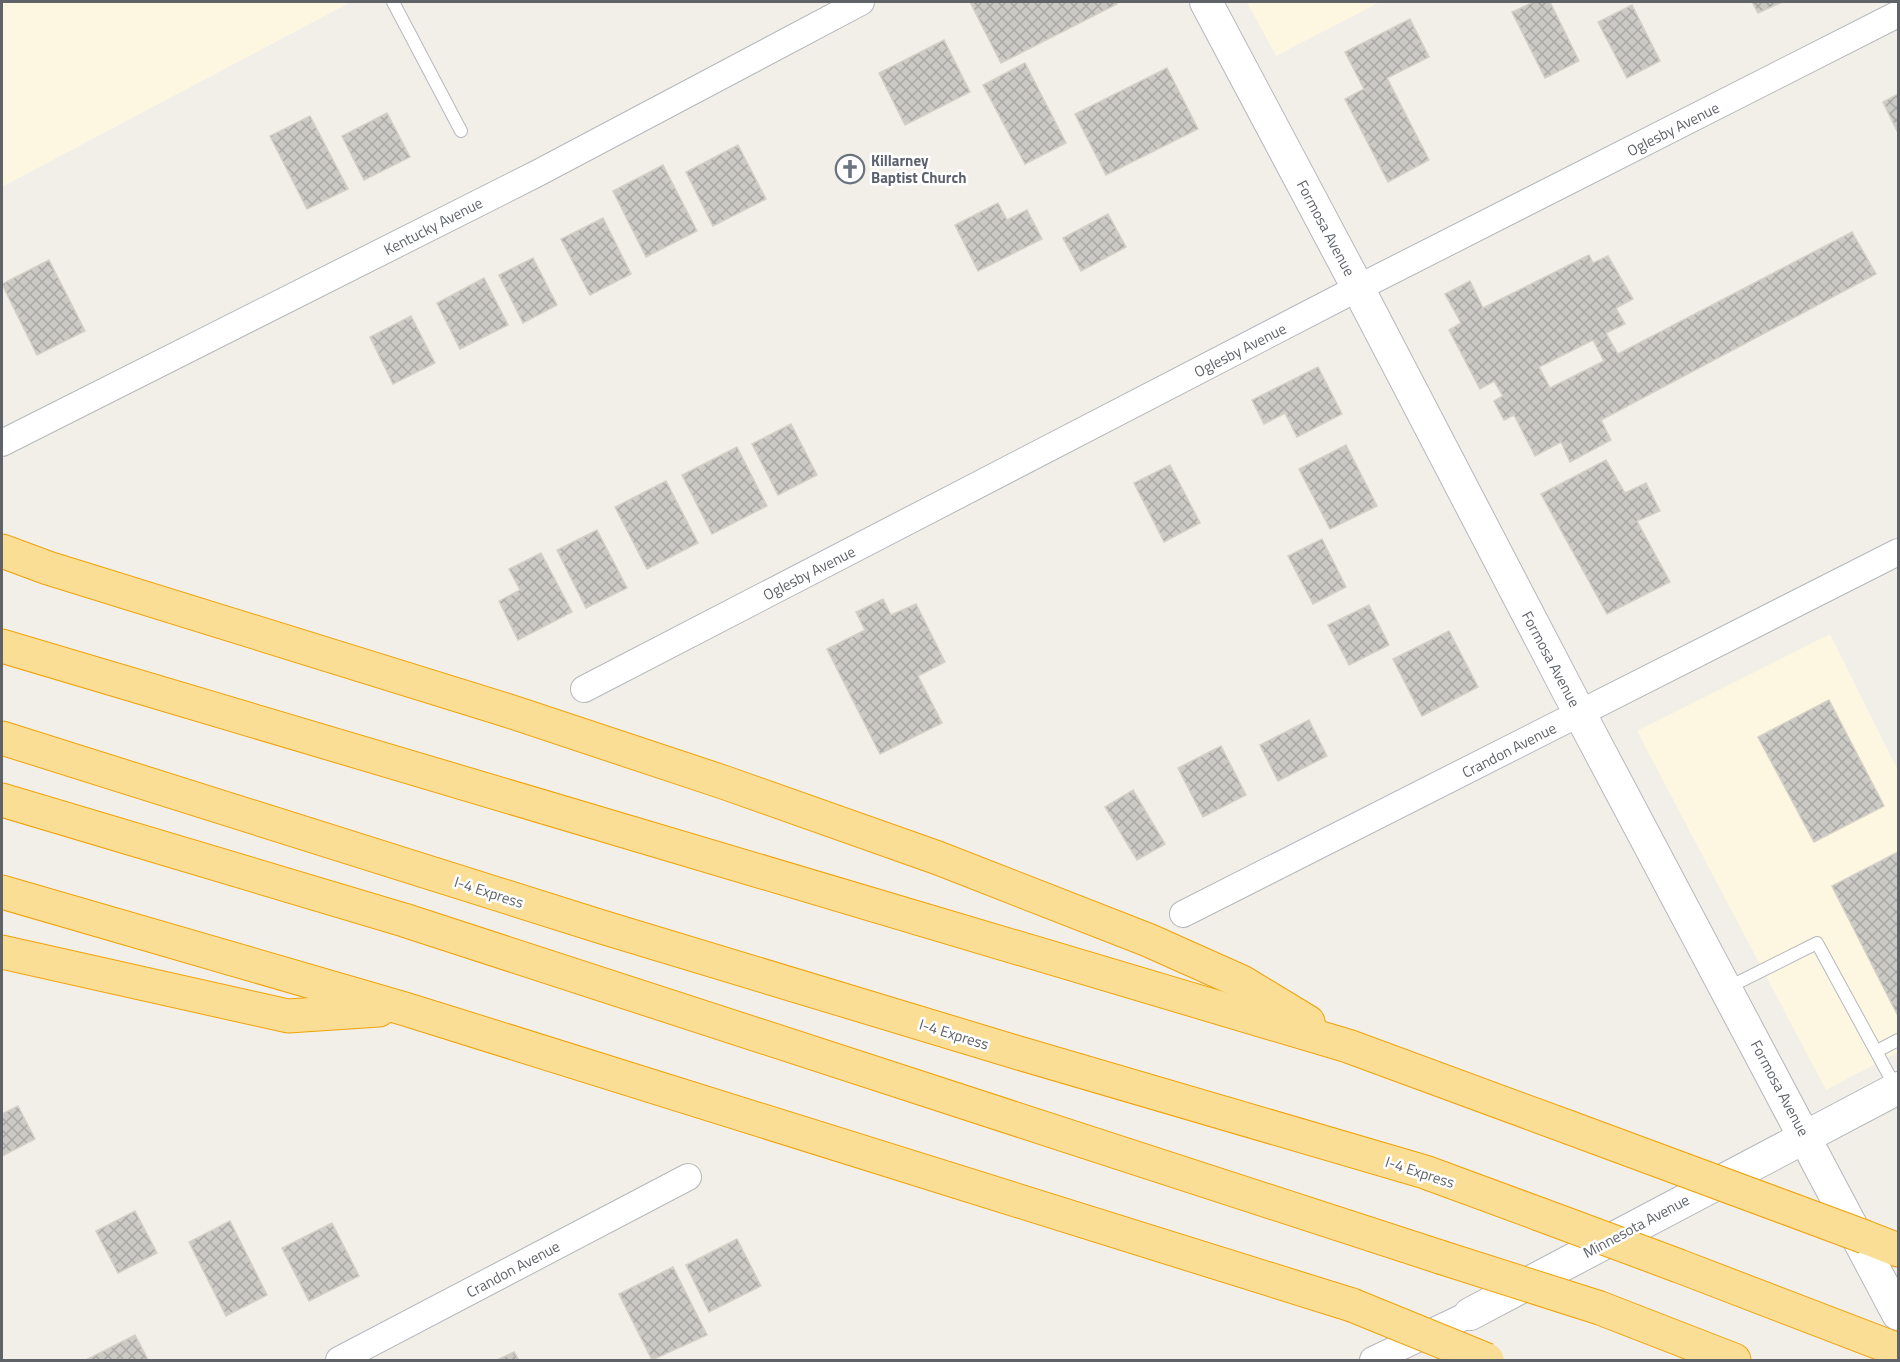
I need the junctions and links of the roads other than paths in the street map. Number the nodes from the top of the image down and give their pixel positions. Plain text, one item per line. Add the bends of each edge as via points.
1 (393, 2) edge
2 (861, 2) edge
3 (1206, 2) edge
4 (1899, 14) edge
5 (461, 131) dead end
6 (1358, 288) junction
7 (2, 443) edge
8 (2, 551) edge
9 (1899, 552) edge
10 (2, 646) edge
11 (584, 689) dead end
12 (1580, 714) junction
13 (2, 738) edge
14 (2, 800) edge
15 (2, 892) edge
16 (1183, 914) dead end
17 (2, 952) edge
18 (1727, 988) junction
19 (405, 1009) junction
20 (1899, 1040) edge
21 (1348, 1046) junction
22 (1877, 1051) junction
23 (1898, 1089) edge
24 (1805, 1136) junction
25 (688, 1177) dead end
26 (1899, 1250) edge
27 (1470, 1314) joint
28 (1899, 1314) edge
29 (1899, 1350) edge
30 (1384, 1357) edge
31 (339, 1360) edge
32 (1487, 1360) edge
33 (1734, 1360) edge

1 - 5 lane
2 - 7 street, Kentucky Avenue via 538,173
3 - 6 street, Formosa Avenue
4 - 6 street, Oglesby Avenue
6 - 11 street, Oglesby Avenue
6 - 12 street, Formosa Avenue
8 - 21 highway via 528,717 938,858 1148,940 1242,982
9 - 12 street, Crandon Avenue
10 - 21 highway
12 - 16 street, Crandon Avenue
12 - 18 street, Formosa Avenue
13 - 29 highway, I-4 Express, bridge via 602,927 1425,1172
14 - 33 highway, bridge via 404,920 1600,1308
15 - 19 highway
17 - 19 highway via 288,1016
18 - 22 lane via 1816,943
18 - 24 street, Formosa Avenue
19 - 32 highway, bridge via 1352,1305
20 - 22 lane
21 - 26 highway, bridge
22 - 23 lane
23 - 24 street, Minnesota Avenue
24 - 27 street, Minnesota Avenue
24 - 28 street, Formosa Avenue
25 - 31 street, Crandon Avenue
27 - 30 street, Minnesota Avenue

